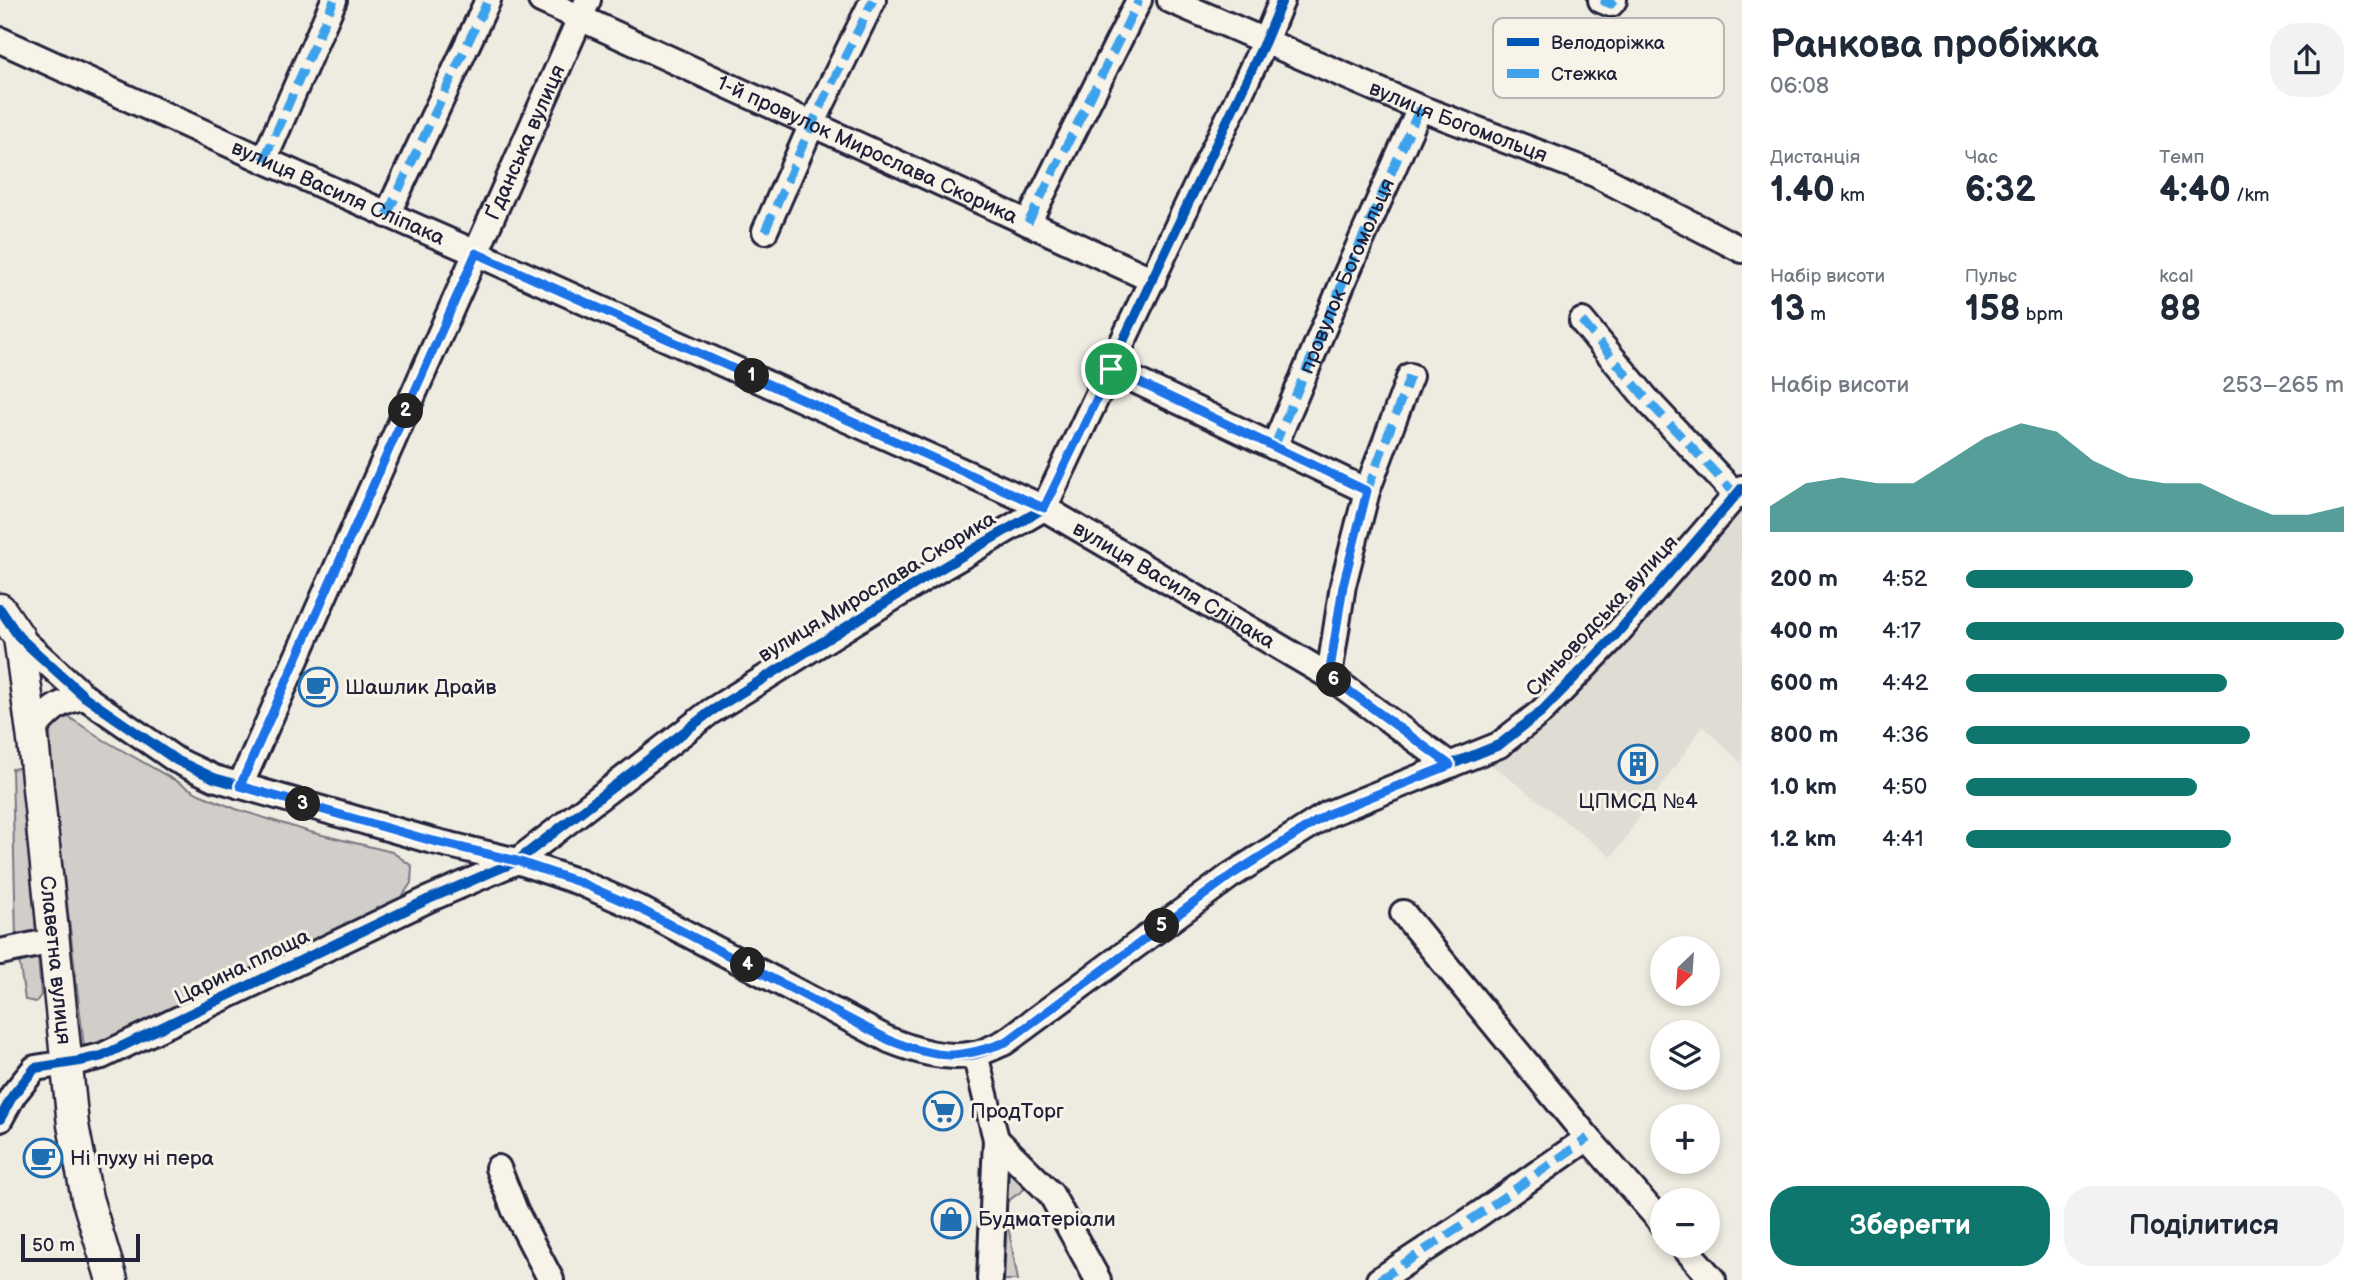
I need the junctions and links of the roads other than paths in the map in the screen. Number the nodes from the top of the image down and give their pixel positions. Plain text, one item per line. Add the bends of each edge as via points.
1 (334, 0) edge
2 (488, 0) edge
3 (541, 0) edge
4 (873, 0) edge
5 (1139, 0) edge
6 (1170, 0) edge
7 (1282, 0) edge
8 (1601, 0) edge
9 (1614, 0) edge
10 (584, 9) edge
11 (0, 40) edge
12 (1265, 41) junction
13 (1420, 108) junction
14 (812, 124) junction
15 (264, 160) junction
16 (387, 215) junction
17 (1028, 223) junction
18 (765, 230) dead end
19 (1742, 250) edge
20 (476, 253) junction
21 (1153, 280) junction
22 (1582, 321) dead end
23 (1111, 369) junction
24 (1410, 376) dead end
25 (1274, 447) junction
26 (1367, 491) junction
27 (1739, 492) edge
28 (1044, 508) junction
29 (0, 609) edge
30 (19, 637) junction
31 (1329, 676) junction
32 (85, 697) junction
33 (32, 732) junction
34 (1450, 765) junction
35 (240, 786) junction
36 (517, 861) junction
37 (1403, 914) dead end
38 (53, 941) junction
39 (0, 952) edge
40 (975, 1054) junction
41 (66, 1063) junction
42 (0, 1119) edge
43 (996, 1139) junction
44 (1588, 1139) junction
45 (498, 1168) dead end
46 (1650, 1209) edge
47 (1694, 1258) edge
48 (112, 1280) edge
49 (551, 1280) edge
50 (990, 1280) edge
51 (1098, 1280) edge
52 (1379, 1280) edge
53 (1713, 1280) edge

1 - 15 street
2 - 16 street
3 - 10 street, 1-й провулок Мирослава Скорика
4 - 14 street
5 - 17 street
6 - 12 street, вулиця Богомольця
7 - 12 street
8 - 9 street via 1611,4
10 - 14 street, 1-й провулок Мирослава Скорика
10 - 20 street, Ґданська вулиця
11 - 15 street, вулиця Василя Сліпака
12 - 13 street, вулиця Богомольця
12 - 21 street
13 - 19 street, вулиця Богомольця via 1595,174
13 - 25 street, провулок Богомольця
14 - 17 street, 1-й провулок Мирослава Скорика
14 - 18 street
15 - 16 street, вулиця Василя Сліпака
16 - 20 street, вулиця Василя Сліпака
17 - 21 street, 1-й провулок Мирослава Скорика
20 - 28 street, вулиця Василя Сліпака
20 - 35 street, Ґданська вулиця
21 - 23 street
22 - 27 street via 1649,402
23 - 25 street
23 - 28 street
24 - 26 street
25 - 26 street
26 - 31 street via 1343,586
27 - 34 street, Синьоводська вулиця via 1613,638 1541,712 1499,745
28 - 31 street, вулиця Василя Сліпака
28 - 36 street, вулиця Мирослава Скорика via 710,712
29 - 30 main road
30 - 32 street
30 - 33 main road, Славетна вулиця
31 - 34 street, вулиця Василя Сліпака
32 - 33 street via 64,700
32 - 35 street via 176,760
33 - 38 main road, Славетна вулиця
34 - 40 street, Синьоводська вулиця via 1328,814 1230,876 1006,1042
35 - 36 street
36 - 40 street via 638,908 889,1040 939,1055
36 - 41 street, Царина площа via 102,1056
37 - 44 street
38 - 39 street
38 - 41 main road, Славетна вулиця
40 - 43 street
41 - 42 street, Царина площа via 35,1068
41 - 48 main road, Славетна вулиця via 88,1198
43 - 50 street
43 - 51 street via 1051,1194
44 - 46 street
44 - 52 street
45 - 49 street
47 - 53 street

